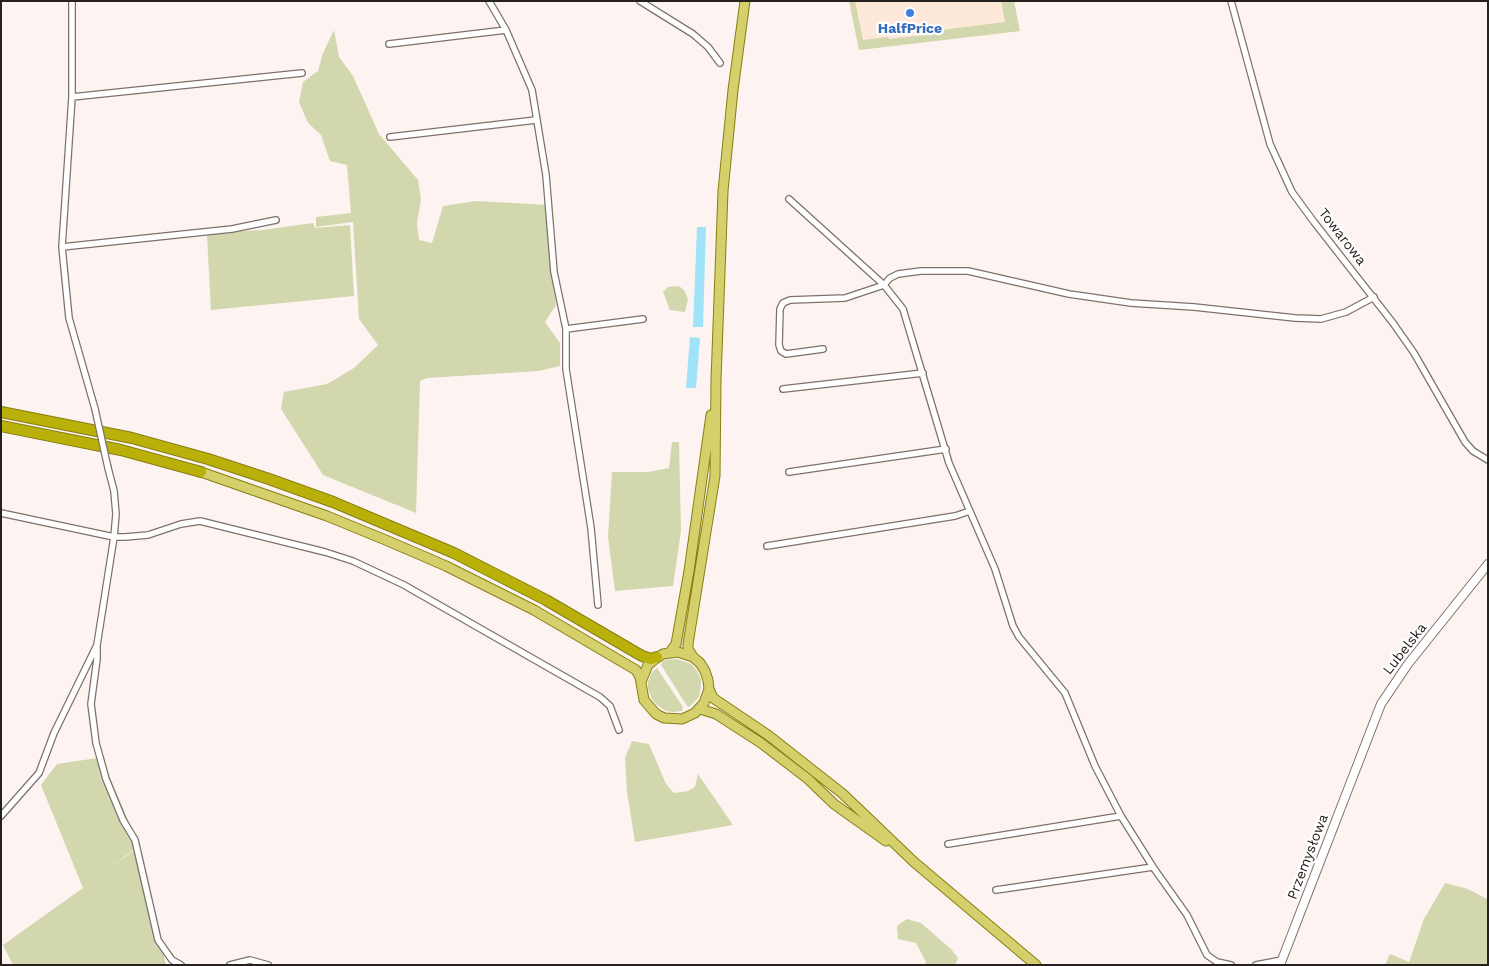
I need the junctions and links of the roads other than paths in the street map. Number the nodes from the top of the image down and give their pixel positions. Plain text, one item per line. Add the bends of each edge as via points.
1 (72, 1) edge
2 (489, 1) edge
3 (640, 1) edge
4 (745, 1) edge
5 (1231, 1) edge
6 (506, 30) junction
7 (389, 44) dead end
8 (720, 63) dead end
9 (302, 73) dead end
10 (72, 97) junction
11 (536, 120) junction
12 (390, 137) dead end
13 (790, 199) dead end
14 (276, 220) dead end
15 (62, 247) junction
16 (884, 285) junction
17 (1374, 297) junction
18 (643, 319) dead end
19 (566, 329) junction
20 (823, 349) dead end
21 (923, 373) junction
22 (716, 380) junction
23 (783, 389) dead end
24 (1, 412) edge
25 (1, 426) edge
26 (946, 449) junction
27 (1488, 460) edge
28 (202, 472) joint
29 (790, 472) dead end
30 (970, 511) junction
31 (1, 513) edge
32 (114, 537) junction
33 (767, 546) dead end
34 (1488, 564) edge
35 (598, 605) dead end
36 (97, 644) junction
37 (670, 652) junction
38 (657, 657) junction
39 (693, 657) junction
40 (641, 682) junction
41 (709, 690) junction
42 (700, 709) junction
43 (618, 730) dead end
44 (1359, 758) joint
45 (1, 816) edge
46 (1121, 816) junction
47 (948, 844) dead end
48 (914, 862) junction
49 (1153, 867) junction
50 (996, 890) dead end
51 (1281, 962) edge
52 (181, 965) edge
53 (230, 965) edge
54 (268, 965) edge
55 (1036, 965) edge
56 (1231, 965) edge
57 (1256, 965) edge

1 - 10 street
2 - 6 street
3 - 8 street via 693,34
4 - 22 main road via 723,191
5 - 17 street, Towarowa via 1270,144 1281,170 1292,192
6 - 7 street
6 - 11 street via 532,90
9 - 10 street
10 - 15 street
11 - 12 street
11 - 19 street via 546,175 554,272
13 - 16 street
14 - 15 street via 232,229
15 - 32 street, bridge via 69,318 95,408 115,506
16 - 17 street via 898,274 968,271 1083,296 1321,319 1346,312
16 - 20 street via 844,298 783,303 780,309 781,351 786,354
16 - 21 street via 903,309
17 - 27 street, Towarowa via 1414,353 1465,442
18 - 19 street
19 - 35 street via 566,369 591,528
21 - 23 street
21 - 26 street
22 - 37 main road via 690,571 676,644
22 - 39 main road via 715,476 688,638 688,649
24 - 38 highway via 132,438 333,502 454,553 546,600 642,656
25 - 28 highway via 121,450
26 - 29 street
26 - 30 street
28 - 40 main road via 327,516 454,570 568,628 632,667
30 - 33 street
30 - 46 street via 995,569 1013,626 1065,693 1095,766
31 - 32 street
32 - 36 street
32 - 43 street via 148,535 200,521 325,552 369,567 600,697 610,706
34 - 44 street, Lubelska via 1394,684 1381,704
36 - 45 street via 54,733 39,773
36 - 52 street via 91,704 96,744 106,779 134,840 158,940 172,960
37 - 38 main road
37 - 39 main road
38 - 40 main road via 648,665
39 - 41 main road via 705,671
40 - 42 main road via 641,691 649,708 664,718 682,719
41 - 42 main road
41 - 48 main road via 713,698 768,735 843,794
42 - 48 main road via 710,711 761,743 808,779 834,804
44 - 51 street, Przemysłowa
46 - 47 street
46 - 49 street
48 - 55 main road
49 - 50 street
49 - 56 street via 1187,915 1207,955 1217,962
51 - 57 street
53 - 54 street via 250,960

